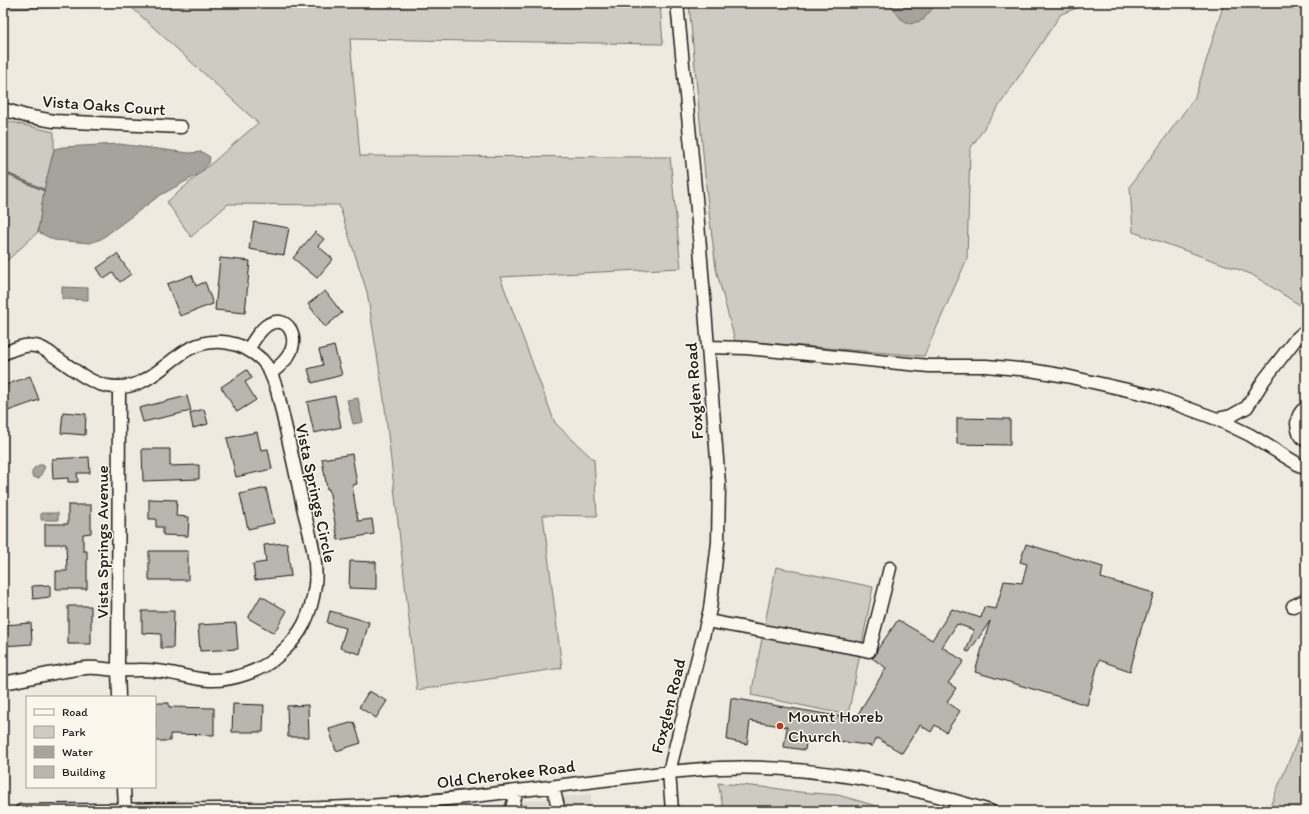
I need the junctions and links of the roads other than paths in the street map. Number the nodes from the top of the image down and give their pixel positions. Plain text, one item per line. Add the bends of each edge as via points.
1 (677, 3) edge
2 (3, 109) edge
3 (181, 127) dead end
4 (1306, 330) edge
5 (708, 347) junction
6 (248, 350) junction
7 (3, 354) edge
8 (270, 373) junction
9 (119, 387) junction
10 (1306, 407) edge
11 (1217, 419) junction
12 (1306, 441) edge
13 (1306, 469) edge
14 (890, 568) dead end
15 (1306, 600) edge
16 (1293, 606) dead end
17 (708, 621) junction
18 (118, 670) junction
19 (3, 683) edge
20 (119, 696) edge
21 (669, 772) junction
22 (553, 787) junction
23 (124, 788) edge
24 (517, 791) junction
25 (339, 809) edge
26 (125, 810) junction
27 (315, 810) edge
28 (21, 811) edge
29 (511, 811) edge
30 (559, 811) edge
31 (672, 811) edge
32 (990, 811) edge

1 - 5 street, Foxglen Road via 696,190
2 - 3 street, Vista Oaks Court via 54,121
4 - 11 street via 1264,380 1247,407 1231,416
5 - 11 street via 746,348 929,366 986,366 1030,370 1154,396
5 - 17 street, Foxglen Road via 719,484 716,557
6 - 8 street, Vista Springs Circle via 262,360
6 - 8 street via 260,331 270,324 286,324 293,331 291,350 285,361
6 - 9 street, Vista Springs Circle via 225,342 205,342 188,349 147,380
7 - 9 street, Vista Springs Circle via 18,347 35,346 92,380
8 - 18 street, Vista Springs Circle via 277,390 316,571 313,595 305,623 291,644 273,660 242,675 209,680 156,671
9 - 18 street, Vista Springs Avenue
10 - 12 street via 1296,422 1297,430
11 - 13 street via 1250,435
14 - 17 street via 869,651
15 - 16 street
17 - 21 street, Foxglen Road
18 - 19 street, Vista Springs Circle via 88,668
18 - 20 street, Vista Springs Avenue
21 - 22 street, Old Cherokee Road
21 - 31 street, Foxglen Road
21 - 32 street, Old Cherokee Road via 728,768 812,771 873,780 935,794
22 - 24 street, Old Cherokee Road
22 - 30 street
23 - 26 street
24 - 25 street, Old Cherokee Road
24 - 29 street
25 - 27 street, Old Cherokee Road
26 - 27 street, Old Cherokee Road
26 - 28 street, Old Cherokee Road

